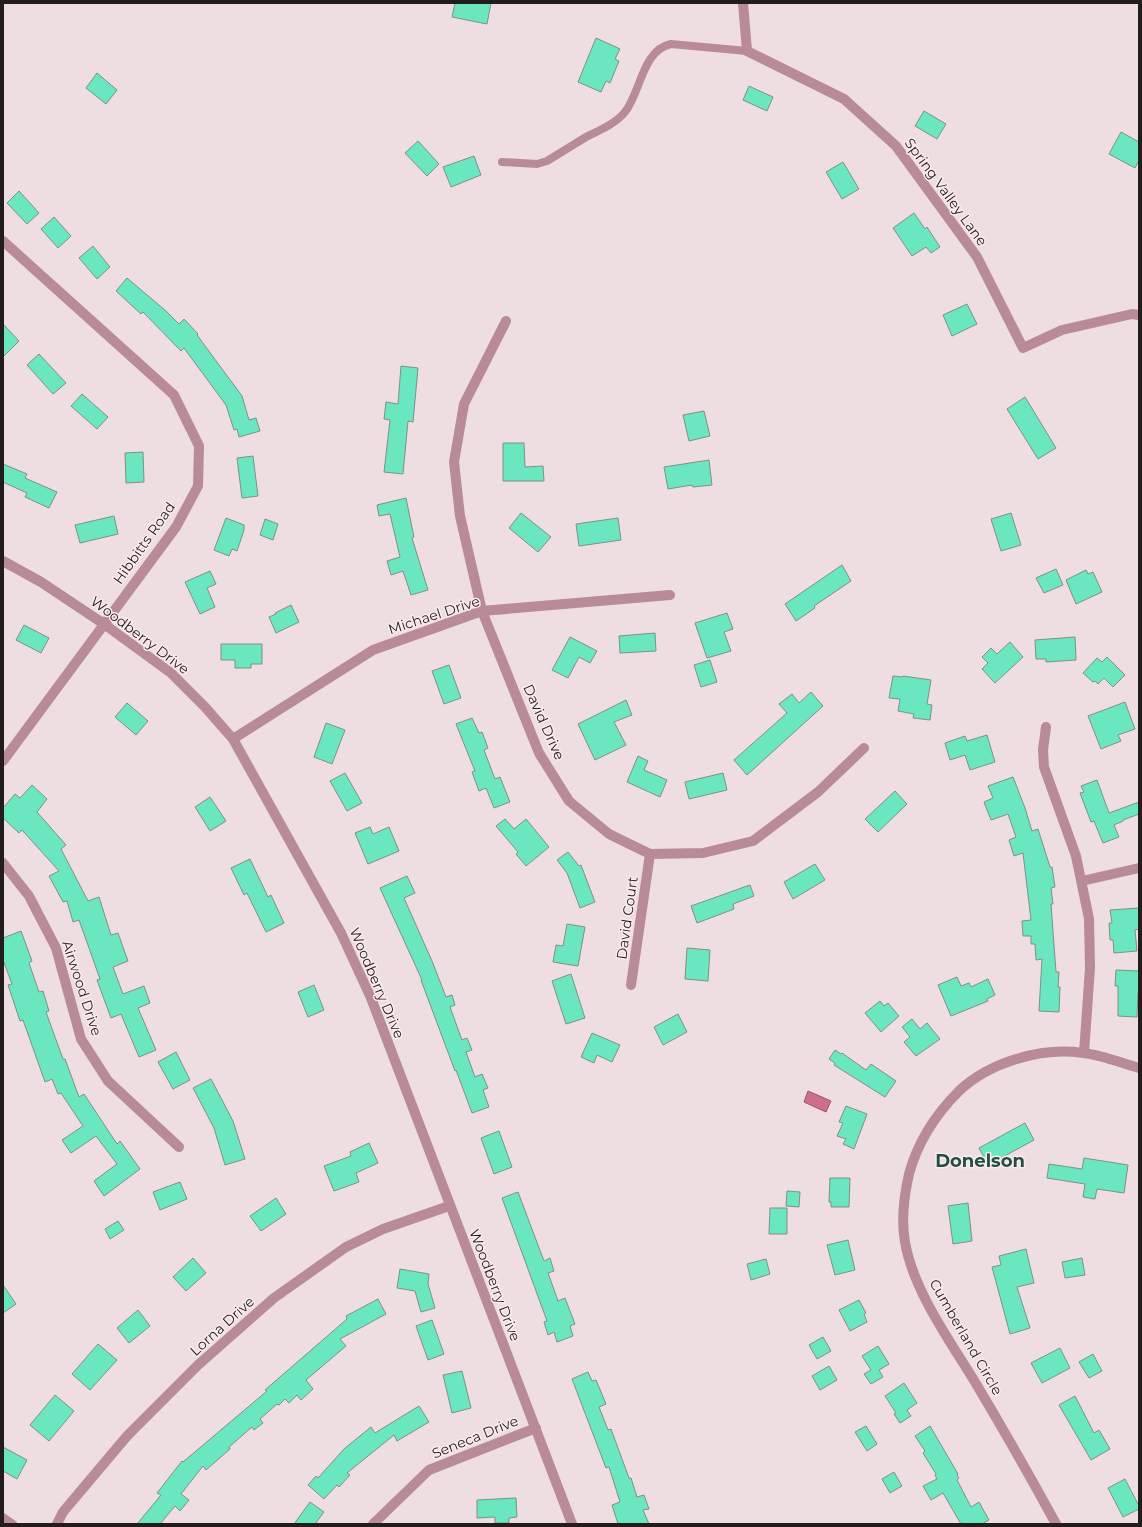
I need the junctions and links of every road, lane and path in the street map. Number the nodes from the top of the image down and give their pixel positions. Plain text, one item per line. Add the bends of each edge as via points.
1 (743, 3) edge
2 (747, 52) junction
3 (502, 162) dead end
4 (3, 242) edge
5 (1139, 314) edge
6 (506, 321) dead end
7 (3, 561) edge
8 (670, 595) dead end
9 (482, 611) junction
10 (104, 624) junction
11 (1046, 727) dead end
12 (233, 739) junction
13 (864, 748) dead end
14 (3, 761) edge
15 (650, 854) junction
16 (3, 863) edge
17 (1139, 868) edge
18 (1082, 881) junction
19 (631, 986) dead end
20 (1084, 1053) junction
21 (1139, 1068) edge
22 (179, 1148) dead end
23 (449, 1206) junction
24 (536, 1428) junction
25 (3, 1517) edge
26 (13, 1524) edge
27 (57, 1524) edge
28 (373, 1524) edge
29 (572, 1524) edge
30 (1056, 1524) edge

1 - 2 street
2 - 3 lane via 671,44 663,46 657,49 650,60 624,113 611,124 547,161 537,164
2 - 5 street, Spring Valley Lane via 844,99 896,146 976,257 1023,348 1062,330
4 - 10 street, Hibbitts Road via 174,395 199,446 198,486 176,527
6 - 9 street, David Drive via 464,404 454,462 460,516
7 - 10 street, Woodberry Drive via 41,582
8 - 9 street, Michael Drive
9 - 12 street, Michael Drive via 373,650
9 - 15 street, David Drive via 539,753 569,801 609,834
10 - 12 street, Woodberry Drive via 171,673
10 - 14 street, Hibbitts Road
11 - 18 street via 1044,767 1068,828
12 - 23 street, Woodberry Drive via 341,933 370,998
13 - 15 street, David Drive via 818,792 753,841 703,853
15 - 19 street, David Court
16 - 22 street, Airwood Drive via 29,896 56,948 81,1038 108,1081
17 - 18 street
18 - 20 street via 1090,941
20 - 21 street, Cumberland Circle
20 - 30 street, Cumberland Circle via 1051,1053 1023,1057 990,1070 964,1087 944,1106 926,1130 913,1160 904,1199 906,1248 927,1302 997,1418
23 - 24 street, Woodberry Drive
23 - 27 street, Lorna Drive via 383,1228 346,1247 274,1298 198,1365 126,1436 63,1512
24 - 28 street, Seneca Drive via 429,1470
24 - 29 street, Woodberry Drive
25 - 26 lane

